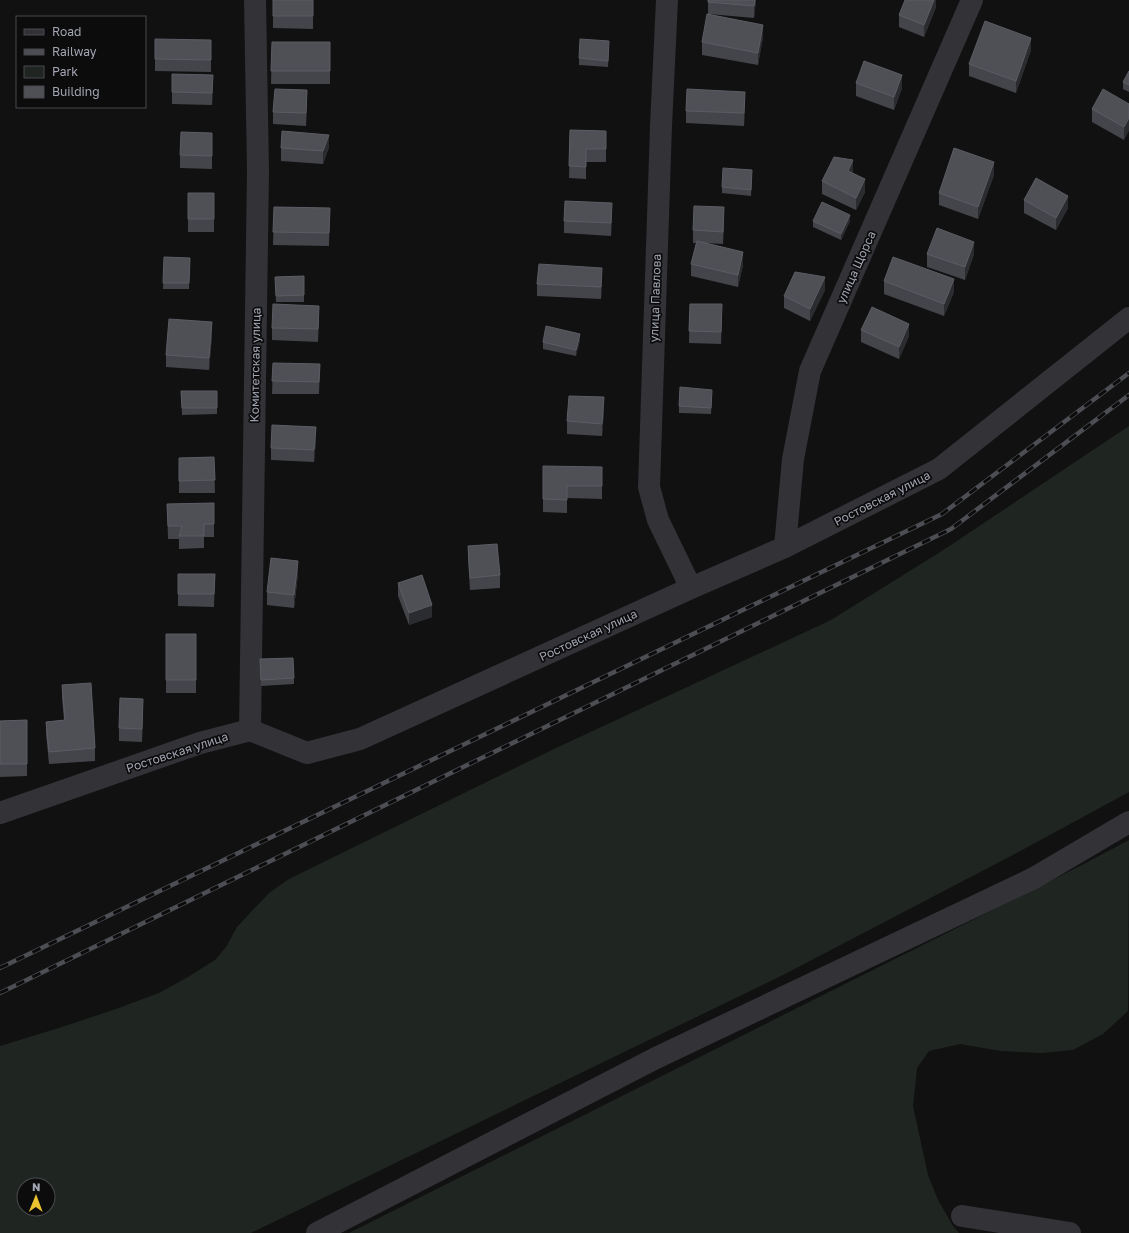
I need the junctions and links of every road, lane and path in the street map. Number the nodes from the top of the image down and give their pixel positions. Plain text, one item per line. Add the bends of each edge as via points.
1 (255, 0) edge
2 (667, 0) edge
3 (972, 0) edge
4 (1129, 318) edge
5 (785, 547) junction
6 (691, 588) junction
7 (250, 730) junction
8 (0, 813) edge
9 (1129, 822) edge
10 (962, 1216) dead end
11 (317, 1233) edge
12 (1070, 1233) edge

1 - 7 street, Комитетская улица via 258,171
2 - 6 street, улица Павлова via 660,133 649,487 658,520
3 - 5 street, улица Щорса via 810,371 793,459
4 - 5 street, Ростовская улица via 939,469
5 - 6 street, Ростовская улица
6 - 7 street, Ростовская улица via 360,739 307,753
7 - 8 street, Ростовская улица via 200,742
9 - 11 street via 1034,878 656,1058
10 - 12 street

